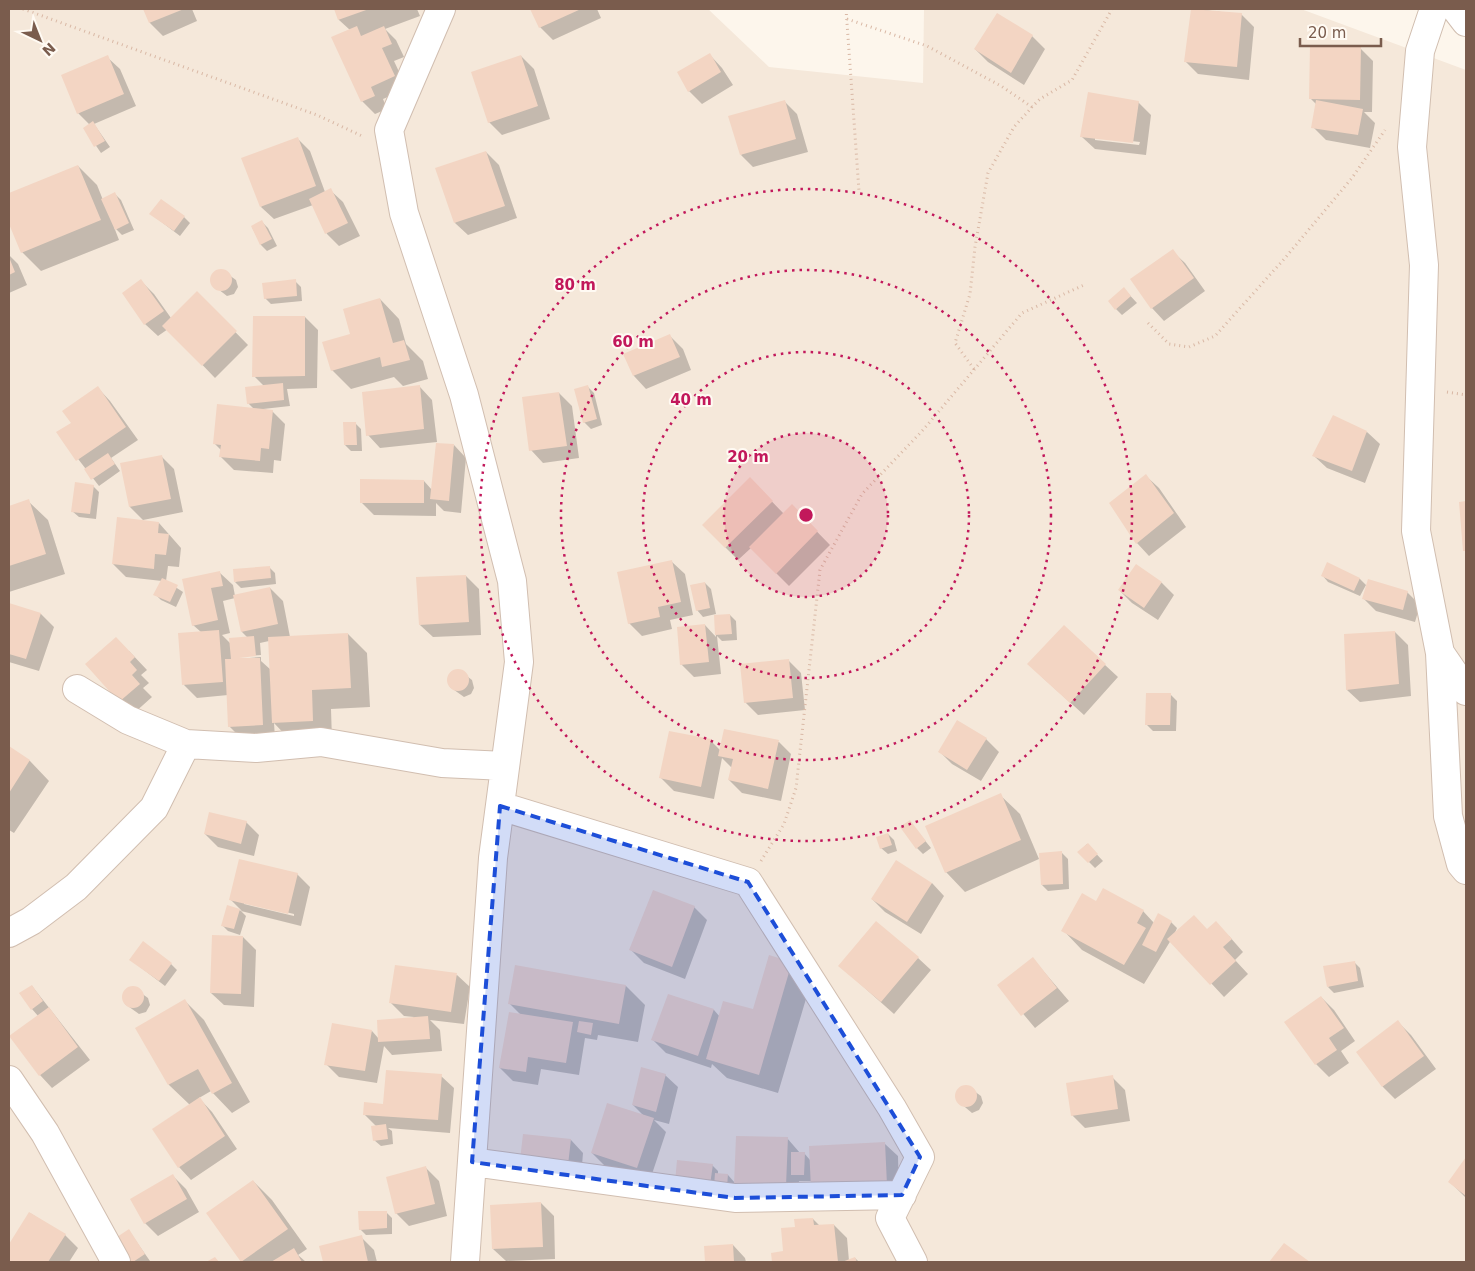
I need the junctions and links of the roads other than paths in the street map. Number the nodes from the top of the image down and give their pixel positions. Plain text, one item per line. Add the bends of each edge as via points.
1 (441, 9) edge
2 (1434, 9) edge
3 (1456, 9) edge
4 (1466, 22) edge
5 (1440, 652) junction
6 (77, 689) dead end
7 (1466, 690) edge
8 (186, 744) junction
9 (505, 766) junction
10 (500, 806) junction
11 (1466, 870) edge
12 (9, 933) edge
13 (9, 1080) edge
14 (472, 1162) junction
15 (902, 1195) junction
16 (116, 1262) edge
17 (465, 1262) edge
18 (913, 1262) edge

1 - 9 street via 389,130 404,213 464,395 512,580 519,662
2 - 5 street via 1420,51 1412,146 1424,265 1416,531
3 - 4 street
5 - 7 street
5 - 11 street via 1448,816
6 - 8 street via 128,720
8 - 9 street via 256,748 321,742 442,763
8 - 12 street via 154,808 76,887 31,922
9 - 10 street
10 - 14 street via 493,858
10 - 15 street via 748,882 920,1157
13 - 16 street via 45,1134
14 - 15 street via 735,1198
14 - 17 street
15 - 18 street via 890,1218

